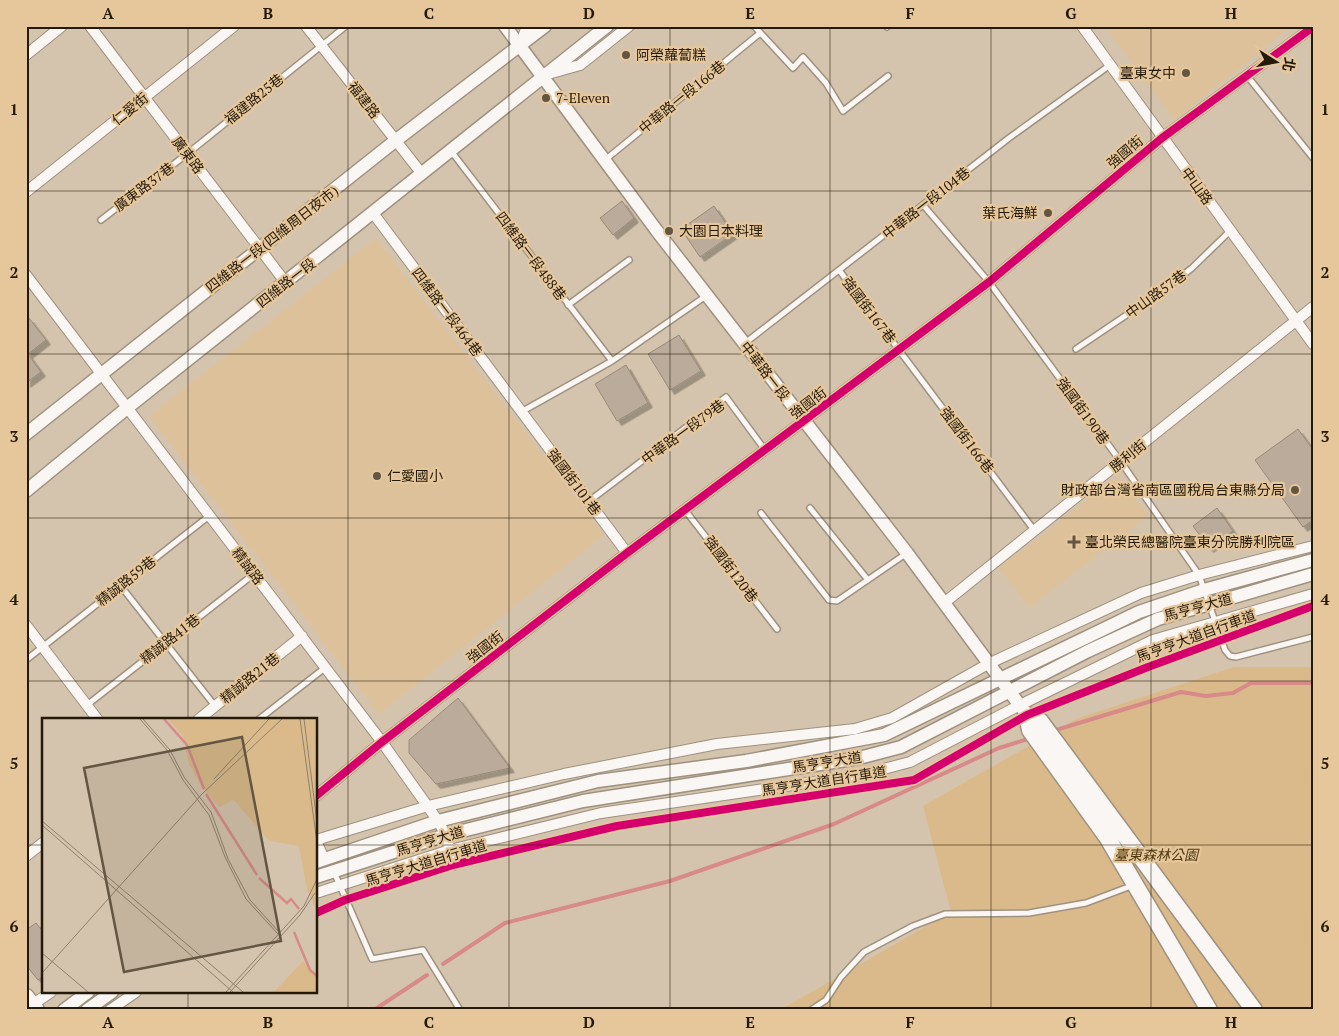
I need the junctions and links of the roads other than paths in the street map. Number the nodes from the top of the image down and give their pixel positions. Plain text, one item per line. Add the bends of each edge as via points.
1 (62, 26) edge
2 (90, 26) edge
3 (234, 26) edge
4 (306, 26) edge
5 (346, 26) edge
6 (505, 26) edge
7 (527, 26) edge
8 (545, 26) edge
9 (607, 26) edge
10 (629, 26) edge
11 (754, 26) edge
12 (1082, 26) edge
13 (1313, 28) edge
14 (759, 34) junction
15 (321, 45) junction
16 (520, 46) junction
17 (26, 56) edge
18 (1111, 64) junction
19 (544, 76) junction
20 (888, 76) dead end
21 (1248, 77) junction
22 (144, 98) junction
23 (1162, 138) junction
24 (395, 141) junction
25 (450, 151) junction
26 (187, 154) junction
27 (1313, 158) edge
28 (604, 160) junction
29 (422, 174) junction
30 (26, 192) edge
31 (924, 206) junction
32 (373, 213) junction
33 (101, 220) dead end
34 (1230, 231) junction
35 (260, 249) junction
36 (629, 260) dead end
37 (839, 270) junction
38 (26, 275) edge
39 (989, 282) junction
40 (286, 283) junction
41 (706, 295) junction
42 (568, 305) junction
43 (1313, 307) edge
44 (1295, 320) junction
45 (744, 344) junction
46 (1313, 344) edge
47 (1076, 349) dead end
48 (899, 350) junction
49 (612, 362) junction
50 (102, 374) junction
51 (127, 408) junction
52 (521, 412) junction
53 (804, 421) junction
54 (26, 434) edge
55 (765, 450) junction
56 (1121, 462) junction
57 (26, 491) edge
58 (588, 502) junction
59 (810, 508) dead end
60 (685, 510) junction
61 (761, 513) dead end
62 (210, 515) junction
63 (1034, 530) junction
64 (1313, 546) edge
65 (627, 553) junction
66 (907, 553) junction
67 (1313, 560) edge
68 (254, 574) junction
69 (1313, 574) edge
70 (1200, 575) junction
71 (868, 580) junction
72 (120, 585) junction
73 (1204, 590) junction
74 (1313, 594) edge
75 (944, 603) junction
76 (1208, 605) junction
77 (1214, 622) junction
78 (26, 625) edge
79 (777, 629) dead end
80 (302, 636) junction
81 (1313, 637) edge
82 (166, 643) junction
83 (42, 648) junction
84 (26, 660) edge
85 (988, 664) junction
86 (326, 667) junction
87 (1000, 678) junction
88 (1010, 692) junction
89 (87, 706) junction
90 (216, 707) junction
91 (1023, 710) junction
92 (96, 718) edge
93 (201, 718) edge
94 (261, 718) edge
95 (856, 734) junction
96 (382, 742) junction
97 (859, 758) junction
98 (596, 767) junction
99 (862, 775) junction
100 (598, 781) junction
101 (318, 794) edge
102 (597, 798) junction
103 (428, 806) junction
104 (601, 813) junction
105 (438, 821) junction
106 (446, 835) junction
107 (318, 839) edge
108 (42, 844) edge
109 (450, 850) junction
110 (26, 856) edge
111 (320, 861) edge
112 (453, 865) dead end
113 (334, 871) junction
114 (318, 876) edge
115 (340, 885) junction
116 (1134, 885) junction
117 (318, 892) edge
118 (48, 994) edge
119 (85, 994) edge
120 (109, 994) edge
121 (133, 994) edge
122 (31, 1005) edge
123 (64, 1010) edge
124 (87, 1010) edge
125 (110, 1010) edge
126 (460, 1010) edge
127 (811, 1010) edge
128 (1209, 1010) edge
129 (1254, 1010) edge

1 - 17 street
2 - 22 street, 廣東路
3 - 22 street, 仁愛街
4 - 15 street, 福建路
5 - 15 lane, 福建路25巷
6 - 16 street, 中華路一段
7 - 16 street
8 - 16 street
9 - 19 street, 四維路一段
10 - 19 street, 四維路一段 via 580,65
11 - 14 lane
12 - 18 street, 中山路
13 - 21 street, 強國街
14 - 20 lane via 793,68 804,57 826,83 843,111
14 - 28 lane, 中華路一段166巷
15 - 24 street, 福建路
15 - 26 lane, 福建路25巷
16 - 19 street, 中華路一段
16 - 24 street, 四維路一段(四維周日夜市)
18 - 23 street, 中山路
18 - 31 lane, 中華路一段104巷 via 1009,138
19 - 25 street, 四維路一段
19 - 28 street, 中華路一段
21 - 23 street, 強國街
21 - 27 lane
22 - 26 street, 廣東路
22 - 30 street, 仁愛街
23 - 34 street, 中山路
23 - 39 street, 強國街
24 - 29 street, 福建路
24 - 35 street, 四維路一段(四維周日夜市)
25 - 29 street, 四維路一段
25 - 42 lane, 四維路一段488巷
26 - 33 lane, 廣東路37巷
26 - 35 street, 廣東路
28 - 41 street, 中華路一段
29 - 32 street, 四維路一段
31 - 37 lane, 中華路一段104巷
31 - 39 lane, 強國街190巷
32 - 40 street, 四維路一段
32 - 52 street, 四維路一段464巷
34 - 44 street, 中山路
34 - 47 lane, 中山路57巷 via 1192,268 1162,291
35 - 40 street, 廣東路
35 - 50 street, 四維路一段(四維周日夜市)
36 - 42 lane
37 - 45 lane, 中華路一段104巷
37 - 48 lane, 強國街167巷
38 - 50 street, 精誠路
39 - 48 street, 強國街
39 - 56 lane, 強國街190巷
40 - 51 street, 四維路一段
41 - 45 street, 中華路一段
41 - 49 lane
42 - 49 lane, 四維路一段488巷
43 - 44 street, 勝利街
44 - 46 street, 中山路
44 - 56 street, 勝利街
45 - 53 street, 中華路一段
48 - 53 street, 強國街
48 - 63 lane, 強國街166巷
49 - 52 lane
50 - 51 street, 精誠路
50 - 54 street, 四維路一段(四維周日夜市)
51 - 57 street, 四維路一段
51 - 62 street, 精誠路
52 - 58 street, 強國街101巷
53 - 55 street, 強國街
53 - 66 street, 中華路一段
55 - 58 lane, 中華路一段79巷 via 726,398
55 - 60 street, 強國街
56 - 63 street, 勝利街
56 - 70 lane, 強國街190巷
58 - 65 street, 強國街101巷
59 - 71 lane
60 - 65 street, 強國街
60 - 79 lane, 強國街120巷
61 - 71 lane via 829,600 837,601
62 - 68 street, 精誠路
62 - 72 lane, 精誠路59巷
63 - 75 street, 勝利街
64 - 70 street, 馬亨亨大道
65 - 96 street, 強國街
66 - 71 lane
66 - 75 street, 中華路一段
67 - 73 street, 馬亨亨大道
68 - 80 street, 精誠路
68 - 82 lane, 精誠路41巷
69 - 76 street, 馬亨亨大道
70 - 73 lane, 強國街190巷
70 - 85 street, 馬亨亨大道 via 1141,593
72 - 82 lane
72 - 83 lane, 精誠路59巷
73 - 76 lane, 強國街190巷
73 - 87 street, 馬亨亨大道 via 1130,616
74 - 77 street, 馬亨亨大道
75 - 85 street, 中華路一段
76 - 77 lane, 強國街190巷
76 - 88 street, 馬亨亨大道 via 1158,619
77 - 81 lane, 強國街190巷 via 1225,650 1236,657
77 - 91 street, 馬亨亨大道 via 1152,640
78 - 83 street
80 - 86 street, 精誠路
80 - 90 street, 精誠路21巷
82 - 89 lane, 精誠路41巷
82 - 90 lane
83 - 84 lane, 精誠路59巷
83 - 89 street
85 - 87 street, 中華路一段
85 - 95 street, 馬亨亨大道 via 892,718
86 - 94 lane
86 - 96 street, 精誠路
87 - 88 street, 中華路一段
87 - 95 street, 馬亨亨大道 via 884,735
88 - 91 street, 中華路一段
88 - 97 street, 馬亨亨大道 via 901,747
89 - 92 street
90 - 93 street, 精誠路21巷
91 - 99 street, 馬亨亨大道 via 910,762
91 - 116 main road via 1030,730 1106,837
91 - 129 main road via 1040,721
95 - 98 street, 馬亨亨大道 via 717,744
95 - 100 street, 馬亨亨大道 via 746,760
96 - 101 street, 強國街
96 - 103 street, 精誠路
97 - 99 street
97 - 102 street, 馬亨亨大道
98 - 100 street
98 - 103 street, 馬亨亨大道
99 - 104 street, 馬亨亨大道
100 - 105 street, 馬亨亨大道
102 - 104 street
102 - 106 street, 馬亨亨大道
103 - 105 street, 精誠路
103 - 107 street, 馬亨亨大道
104 - 109 street, 馬亨亨大道
105 - 106 street, 精誠路
105 - 111 street, 馬亨亨大道
106 - 109 street, 精誠路
106 - 113 street, 馬亨亨大道
108 - 110 street
109 - 112 street, 精誠路
109 - 115 street, 馬亨亨大道
113 - 114 street, 馬亨亨大道
113 - 115 lane
115 - 117 street, 馬亨亨大道
115 - 126 lane via 372,959 423,950
116 - 127 lane via 1086,903 1039,911 945,914 929,920 864,952 841,977 826,1000
116 - 128 main road
118 - 122 street
119 - 123 street
120 - 124 street
121 - 125 street

